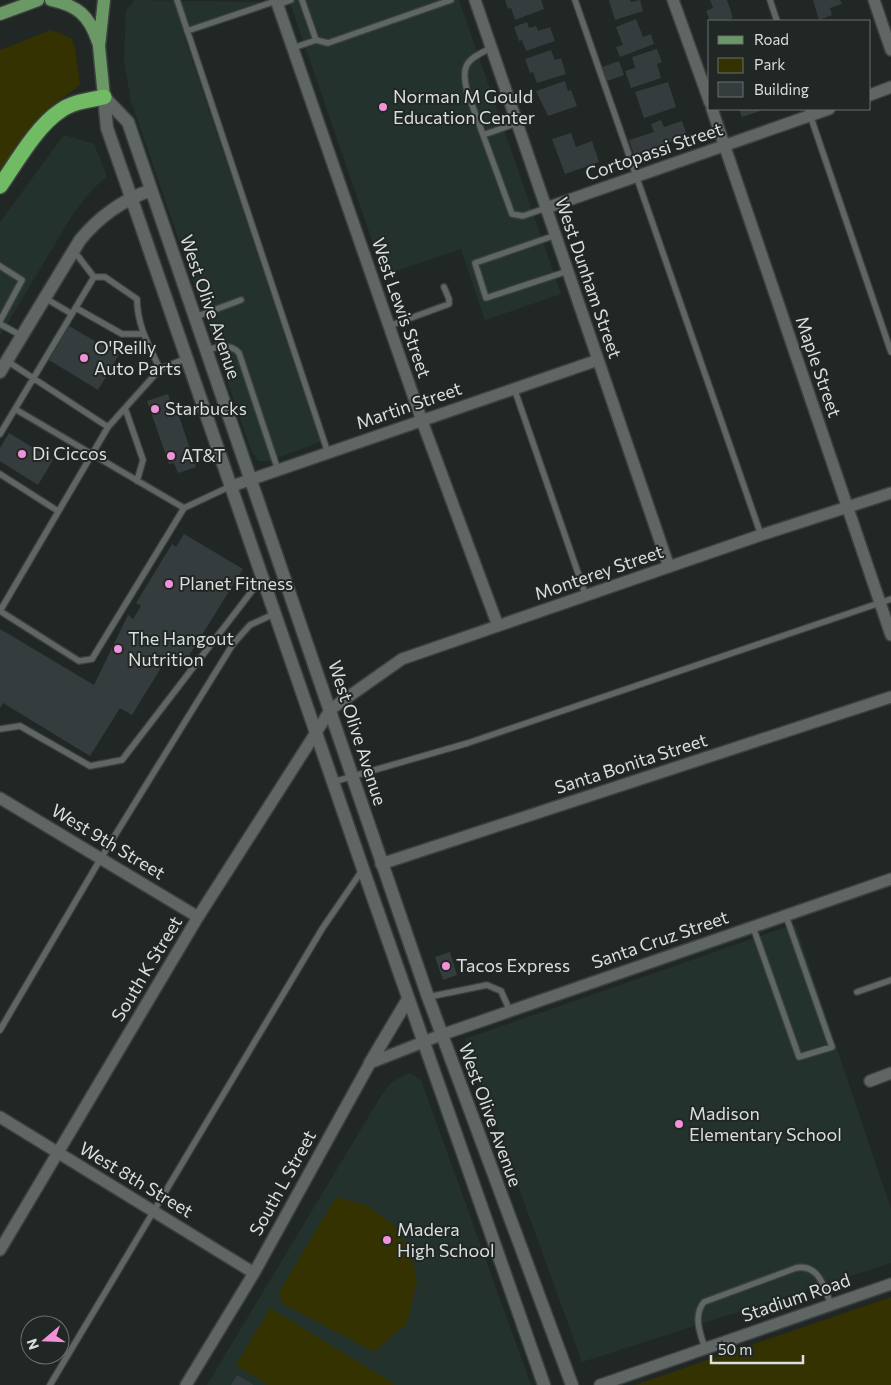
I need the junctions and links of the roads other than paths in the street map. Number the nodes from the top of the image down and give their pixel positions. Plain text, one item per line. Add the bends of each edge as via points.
1 (38, 0) edge
2 (51, 0) edge
3 (104, 0) edge
4 (177, 0) edge
5 (291, 0) edge
6 (302, 0) edge
7 (451, 0) edge
8 (475, 0) edge
9 (575, 0) edge
10 (673, 0) edge
11 (770, 0) edge
12 (874, 0) edge
13 (276, 2) edge
14 (0, 14) edge
15 (778, 20) edge
16 (187, 31) junction
17 (316, 40) junction
18 (99, 46) junction
19 (293, 48) junction
20 (491, 48) junction
21 (891, 50) edge
22 (891, 87) edge
23 (871, 94) edge
24 (104, 97) junction
25 (708, 97) edge
26 (712, 110) edge
27 (822, 110) edge
28 (809, 112) edge
29 (517, 123) junction
30 (483, 135) junction
31 (725, 145) junction
32 (635, 177) junction
33 (0, 186) edge
34 (151, 190) junction
35 (131, 197) junction
36 (546, 208) junction
37 (556, 235) junction
38 (74, 250) junction
39 (0, 266) edge
40 (568, 270) junction
41 (94, 277) junction
42 (444, 287) dead end
43 (45, 298) junction
44 (241, 300) dead end
45 (0, 304) edge
46 (7, 308) junction
47 (76, 308) junction
48 (72, 314) junction
49 (195, 317) junction
50 (0, 322) edge
51 (389, 326) junction
52 (143, 334) junction
53 (22, 336) junction
54 (206, 350) junction
55 (891, 352) edge
56 (187, 358) junction
57 (598, 360) junction
58 (3, 367) edge
59 (160, 369) junction
60 (33, 379) junction
61 (514, 388) junction
62 (124, 408) junction
63 (15, 409) junction
64 (422, 421) junction
65 (108, 427) junction
66 (0, 434) edge
67 (328, 453) junction
68 (92, 454) junction
69 (278, 470) junction
70 (0, 474) edge
71 (252, 479) junction
72 (138, 481) junction
73 (232, 486) junction
74 (891, 494) edge
75 (184, 508) junction
76 (847, 509) junction
77 (58, 511) junction
78 (760, 535) junction
79 (669, 567) junction
80 (263, 577) junction
81 (586, 596) junction
82 (885, 601) edge
83 (0, 611) edge
84 (276, 613) junction
85 (498, 626) junction
86 (891, 636) edge
87 (891, 697) edge
88 (331, 709) junction
89 (0, 729) edge
90 (316, 733) junction
91 (352, 776) junction
92 (333, 782) junction
93 (2, 804) edge
94 (101, 858) junction
95 (381, 864) junction
96 (363, 869) junction
97 (891, 879) edge
98 (786, 916) junction
99 (198, 917) junction
100 (753, 927) junction
101 (891, 980) edge
102 (857, 992) dead end
103 (428, 997) junction
104 (408, 999) junction
105 (510, 1011) junction
106 (0, 1030) edge
107 (441, 1035) junction
108 (423, 1042) junction
109 (370, 1062) junction
110 (891, 1073) edge
111 (870, 1081) dead end
112 (0, 1117) edge
113 (59, 1153) junction
114 (155, 1212) junction
115 (0, 1250) edge
116 (254, 1273) junction
117 (891, 1284) edge
118 (831, 1305) junction
119 (705, 1348) junction
120 (50, 1385) edge
121 (186, 1385) edge
122 (544, 1385) edge
123 (572, 1385) edge
124 (600, 1385) edge

1 - 14 main road
2 - 18 main road via 70,4 79,11 89,23
3 - 18 main road, West Olive Avenue
4 - 16 lane
5 - 13 lane
6 - 17 lane
7 - 17 lane via 328,43
8 - 20 street, West Dunham Street
9 - 32 lane
10 - 25 street
11 - 15 lane
12 - 21 street
13 - 16 lane
13 - 19 street, West Lewis Street
16 - 67 lane
17 - 19 lane
18 - 24 main road, West Olive Avenue
19 - 51 street, West Lewis Street
20 - 29 street, West Dunham Street
20 - 30 lane via 471,59 464,73
22 - 23 street
24 - 33 highway via 60,111 38,133
24 - 34 main road, West Olive Avenue via 128,122
24 - 35 main road, West Olive Avenue via 107,128
26 - 31 street, Maple Street
27 - 28 street, Cortopassi Street
28 - 31 street, Cortopassi Street
28 - 55 lane
29 - 30 lane
29 - 36 street, West Dunham Street
30 - 36 lane via 512,214 523,216
31 - 32 street, Cortopassi Street
31 - 76 street, Maple Street
32 - 36 street, Cortopassi Street
32 - 78 lane
34 - 35 main road
34 - 49 main road, West Olive Avenue
35 - 38 main road via 94,223
35 - 56 main road, West Olive Avenue
36 - 37 street, West Dunham Street
37 - 40 street, West Dunham Street
37 - 40 lane via 475,263 486,298
38 - 41 lane
38 - 43 main road
39 - 46 lane via 22,280
40 - 57 street, West Dunham Street
41 - 47 lane
41 - 52 lane via 105,277 137,298
42 - 51 lane via 449,304
43 - 48 lane
43 - 53 main road
44 - 49 lane
45 - 46 lane
46 - 50 lane
47 - 48 lane
47 - 52 lane via 122,334
48 - 60 lane
49 - 54 main road, West Olive Avenue
50 - 53 lane
51 - 64 street, West Lewis Street
52 - 59 lane
53 - 58 main road
54 - 69 lane via 224,346 239,353
54 - 71 main road, West Olive Avenue
56 - 59 lane
56 - 73 main road, West Olive Avenue
57 - 61 street, Martin Street
57 - 79 street, West Dunham Street
58 - 60 lane
59 - 62 lane
60 - 63 lane
60 - 65 lane
61 - 64 street, Martin Street
61 - 81 lane
62 - 65 lane
62 - 72 lane via 143,460
63 - 66 lane
63 - 68 lane
64 - 67 street, Martin Street
64 - 85 street, West Lewis Street
65 - 68 lane
67 - 69 street, Martin Street
68 - 72 lane
68 - 77 lane
69 - 71 street, Martin Street
70 - 77 lane
71 - 73 street, Martin Street
71 - 88 main road, West Olive Avenue
72 - 75 lane
73 - 75 lane
73 - 80 main road, West Olive Avenue
74 - 76 street, Monterey Street
75 - 83 lane via 92,659 79,661
76 - 78 street, Monterey Street
76 - 82 street, Maple Street
77 - 83 lane
78 - 79 street, Monterey Street
79 - 81 street, Monterey Street
80 - 84 main road, West Olive Avenue
80 - 89 lane via 122,760 90,766 20,726
81 - 85 street, Monterey Street
82 - 86 street, Maple Street
82 - 91 lane via 468,742
84 - 90 main road, West Olive Avenue
84 - 94 lane via 250,625 233,644
85 - 88 street, Monterey Street via 402,659
87 - 95 street, Santa Bonita Street
88 - 90 street, South K Street
88 - 91 main road, West Olive Avenue
90 - 92 main road, West Olive Avenue
90 - 99 street, South K Street
91 - 92 lane
91 - 95 main road, West Olive Avenue
92 - 96 main road, West Olive Avenue
93 - 94 street, West 9th Street
94 - 99 street, West 9th Street
94 - 106 lane
95 - 103 main road, West Olive Avenue
96 - 104 main road, West Olive Avenue
96 - 114 lane via 322,929
97 - 98 street, Santa Cruz Street
98 - 100 street, Santa Cruz Street
98 - 100 lane via 832,1046 799,1058
99 - 113 street, South K Street
100 - 105 street, Santa Cruz Street
101 - 102 lane
103 - 105 lane via 487,985 502,990
103 - 107 main road, West Olive Avenue
104 - 108 main road, West Olive Avenue
104 - 109 main road
105 - 107 street, Santa Cruz Street
107 - 108 street
107 - 123 main road, West Olive Avenue
108 - 109 street
108 - 122 main road, West Olive Avenue
109 - 116 street, South L Street
110 - 111 street
112 - 113 street, West 8th Street
113 - 114 street, West 8th Street
113 - 115 street, South K Street
114 - 116 street, West 8th Street
114 - 120 lane
116 - 121 street, South L Street
117 - 118 street, Stadium Road
118 - 119 street, Stadium Road
118 - 119 lane via 816,1273 808,1268 796,1268 704,1302 699,1307 698,1318
119 - 124 street, Stadium Road

